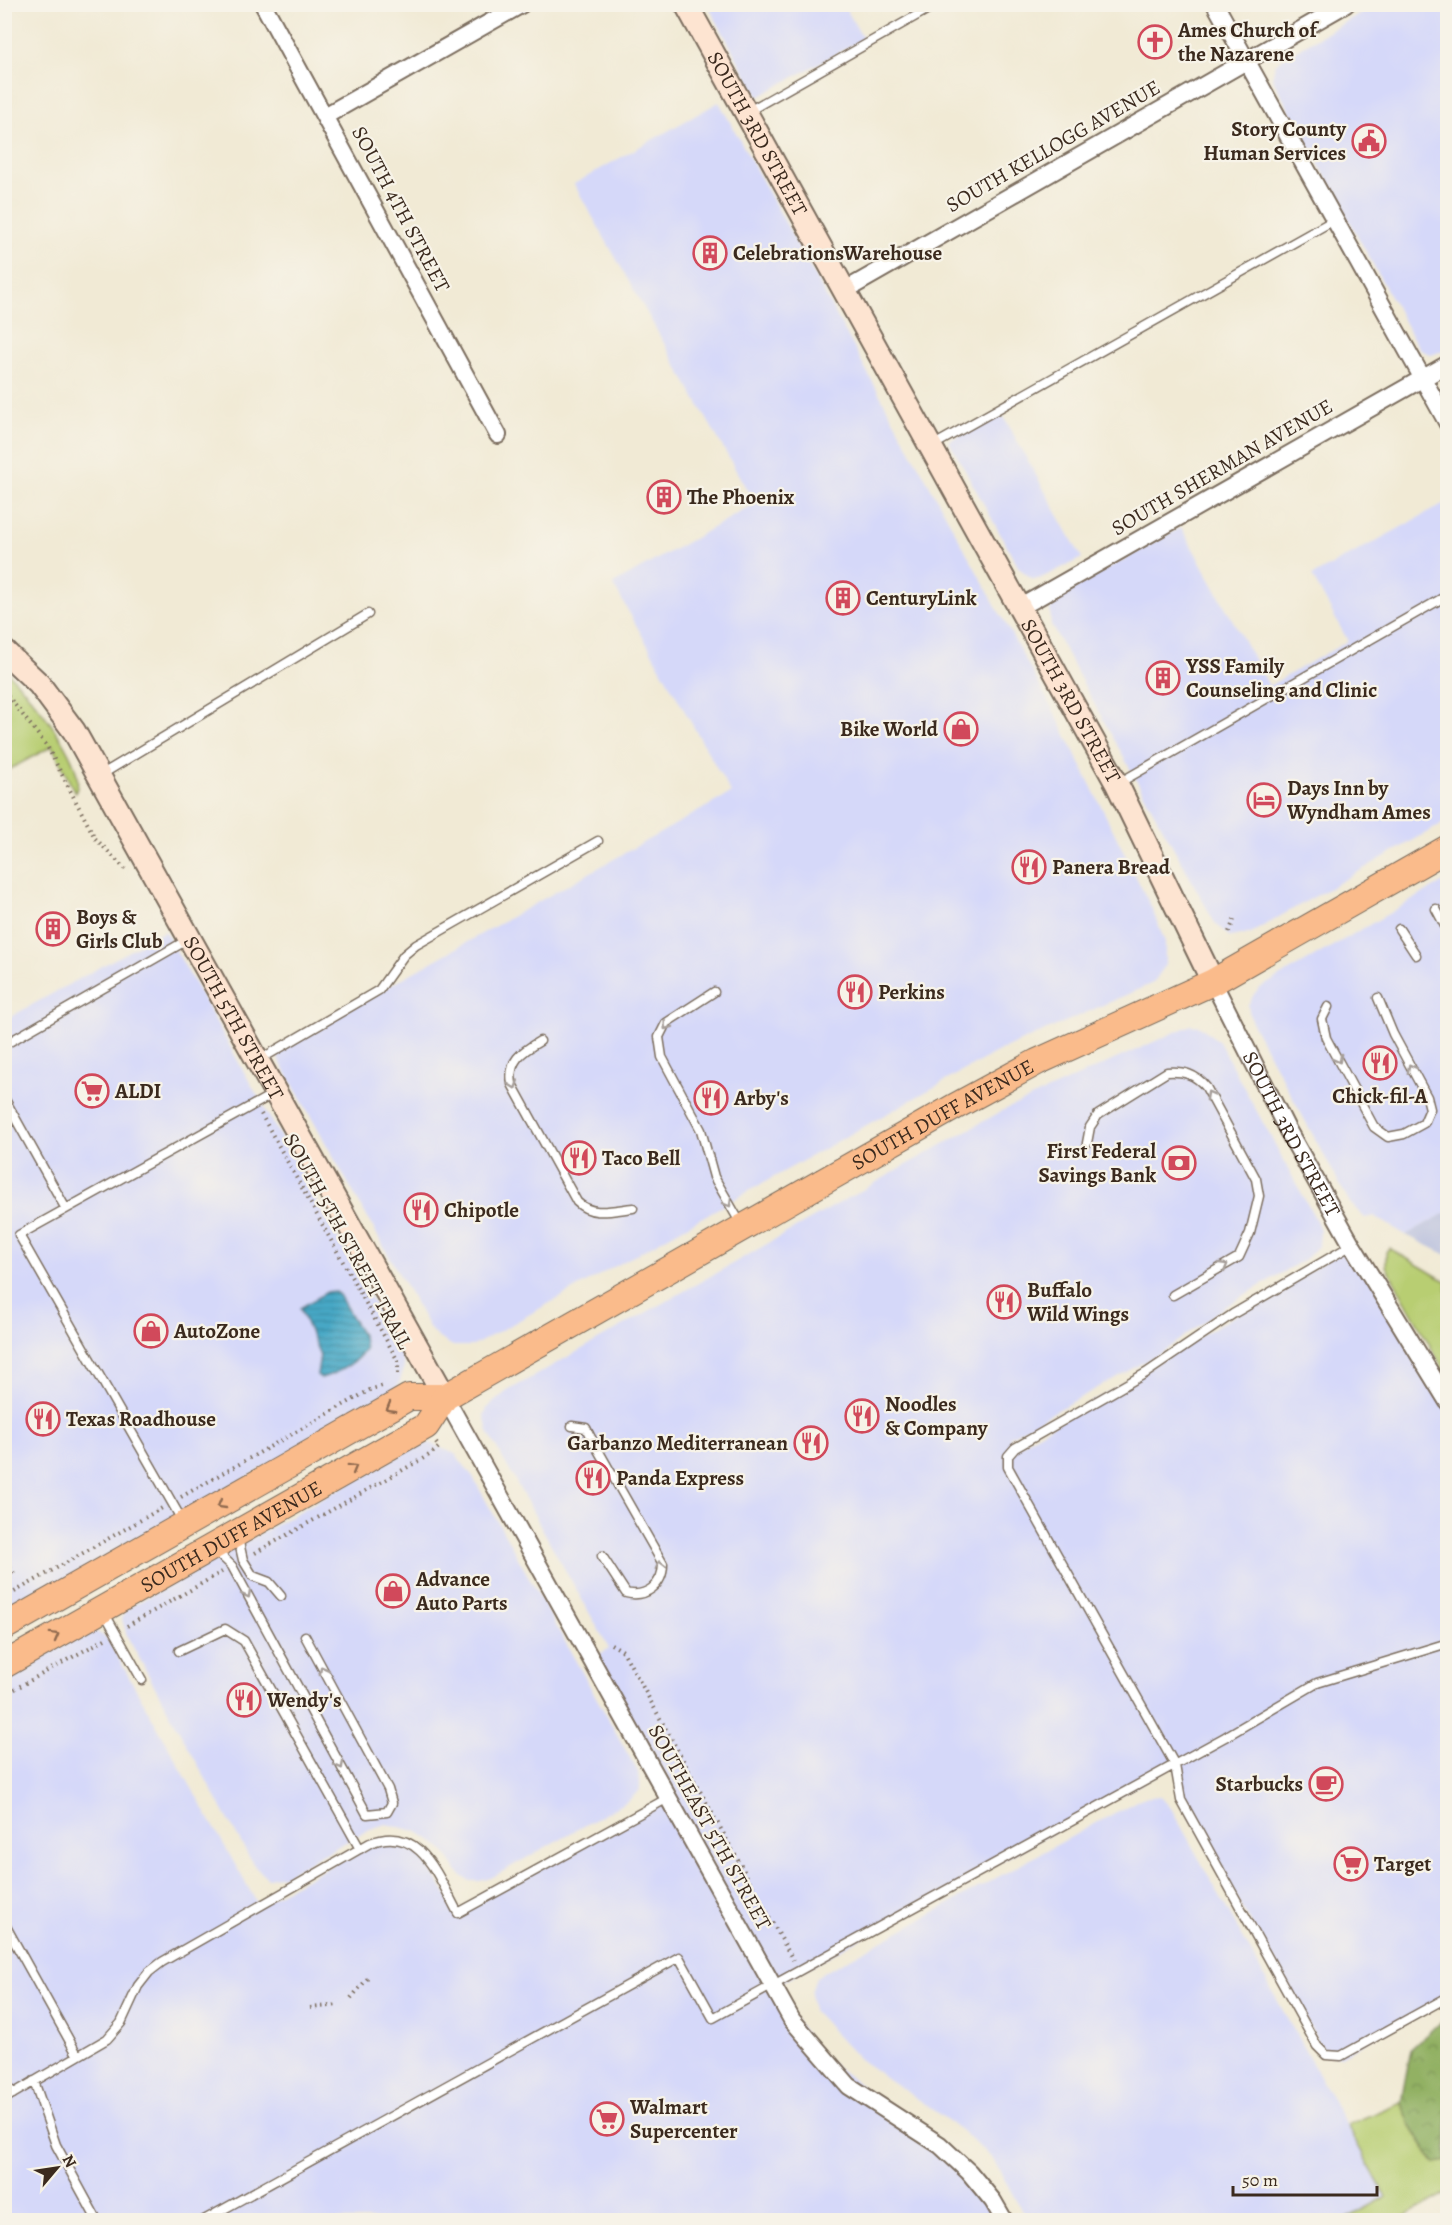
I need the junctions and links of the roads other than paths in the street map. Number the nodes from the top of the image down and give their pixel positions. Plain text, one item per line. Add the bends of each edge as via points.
1 (263, 4) edge
2 (522, 4) edge
3 (686, 4) edge
4 (937, 4) edge
5 (1215, 4) edge
6 (1347, 4) edge
7 (1246, 62) junction
8 (746, 112) junction
9 (325, 116) junction
10 (1334, 220) junction
11 (844, 291) junction
12 (1448, 364) edge
13 (1422, 378) junction
14 (1448, 424) edge
15 (498, 435) dead end
16 (930, 448) junction
17 (1448, 595) edge
18 (1019, 608) junction
19 (368, 614) dead end
20 (4, 651) edge
21 (99, 776) junction
22 (1117, 784) junction
23 (598, 841) dead end
24 (1448, 848) edge
25 (1436, 909) dead end
26 (1445, 926) dead end
27 (1399, 929) dead end
28 (189, 939) junction
29 (1416, 954) dead end
30 (1213, 982) junction
31 (714, 992) dead end
32 (1378, 998) dead end
33 (1328, 1006) dead end
34 (540, 1041) dead end
35 (4, 1045) edge
36 (257, 1061) junction
37 (275, 1093) junction
38 (4, 1098) edge
39 (1087, 1143) dead end
40 (633, 1208) dead end
41 (66, 1209) junction
42 (743, 1228) junction
43 (1352, 1245) junction
44 (1173, 1295) dead end
45 (445, 1397) junction
46 (1448, 1402) edge
47 (572, 1426) dead end
48 (184, 1525) junction
49 (237, 1534) junction
50 (212, 1548) junction
51 (602, 1556) dead end
52 (280, 1596) dead end
53 (103, 1610) junction
54 (4, 1627) edge
55 (305, 1636) dead end
56 (1448, 1643) edge
57 (179, 1652) dead end
58 (4, 1665) edge
59 (142, 1680) dead end
60 (1175, 1765) junction
61 (668, 1798) junction
62 (360, 1849) junction
63 (4, 1923) edge
64 (772, 1987) junction
65 (1448, 1997) edge
66 (78, 2056) junction
67 (4, 2079) edge
68 (34, 2081) junction
69 (13, 2094) junction
70 (4, 2099) edge
71 (97, 2220) edge
72 (204, 2220) edge
73 (1004, 2220) edge

1 - 9 street, SOUTH 4TH STREET
2 - 9 street
3 - 8 main road, SOUTH 3RD STREET
4 - 8 lane
5 - 7 street
6 - 7 street, SOUTH KELLOGG AVENUE
7 - 10 street
7 - 11 street, SOUTH KELLOGG AVENUE
8 - 11 main road, SOUTH 3RD STREET
9 - 15 street, SOUTH 4TH STREET
10 - 13 street
10 - 16 lane
11 - 16 main road, SOUTH 3RD STREET
12 - 13 street, SOUTH SHERMAN AVENUE
13 - 14 street
13 - 18 street, SOUTH SHERMAN AVENUE
16 - 18 main road, SOUTH 3RD STREET
17 - 22 lane
18 - 22 main road, SOUTH 3RD STREET
19 - 21 lane
20 - 21 main road, SOUTH 5TH STREET via 58,707
21 - 28 main road, SOUTH 5TH STREET
22 - 30 main road, SOUTH 3RD STREET
23 - 36 lane via 416,945 379,990
24 - 30 main road, SOUTH DUFF AVENUE
25 - 26 lane
27 - 29 lane
28 - 35 lane
28 - 36 main road, SOUTH 5TH STREET
30 - 42 main road, SOUTH DUFF AVENUE via 1002,1080
30 - 43 street, SOUTH 3RD STREET via 1287,1129
31 -> 42 lane via 666,1023 659,1037 662,1057 701,1130 714,1177
33 -> 32 lane via 1322,1019 1326,1038 1374,1127 1383,1135 1396,1137 1424,1124 1430,1104
34 -> 40 lane via 514,1060 510,1071 512,1084 572,1192 585,1209 593,1212
36 - 37 main road, SOUTH 5TH STREET
37 - 41 lane
37 - 45 main road, SOUTH 5TH STREET
38 - 41 lane
44 -> 39 lane via 1239,1257 1259,1196 1256,1179 1206,1087 1197,1077 1167,1072 1098,1115 1090,1127
41 - 48 lane via 19,1235
42 - 45 main road, SOUTH DUFF AVENUE
43 - 46 street, SOUTH 3RD STREET
43 - 60 lane via 1233,1314 1146,1373 1015,1448 1008,1456 1008,1467
45 -> 48 main road, SOUTH DUFF AVENUE via 409,1397
49 -> 45 main road, SOUTH DUFF AVENUE via 426,1426
45 - 61 street, SOUTHEAST 5TH STREET
51 -> 47 lane via 626,1593 643,1593 658,1584 663,1575 663,1564 586,1428
48 - 54 main road, SOUTH DUFF AVENUE
49 - 50 main road, SOUTH DUFF AVENUE
49 - 52 lane via 243,1560 253,1576 269,1582
50 - 53 main road, SOUTH DUFF AVENUE
50 -> 55 lane via 232,1566 367,1814 387,1812 392,1803 388,1789
58 -> 53 main road, SOUTH DUFF AVENUE
53 - 59 lane
56 - 60 lane via 1317,1683
57 - 62 lane via 225,1629 244,1641
60 - 64 lane
60 - 65 lane via 1181,1800 1317,2046 1326,2055 1341,2056
61 - 62 lane via 458,1913 429,1860 415,1845 391,1837
61 - 64 street, SOUTHEAST 5TH STREET
62 - 66 lane via 162,1962 138,1986 114,2033
63 - 66 lane
64 - 72 lane via 713,2018 679,1957
64 - 73 street, SOUTHEAST 5TH STREET via 792,2020 849,2086 940,2145 969,2172
66 - 68 lane
67 - 69 lane
68 - 69 lane
68 - 71 lane via 56,2145
69 - 70 lane

